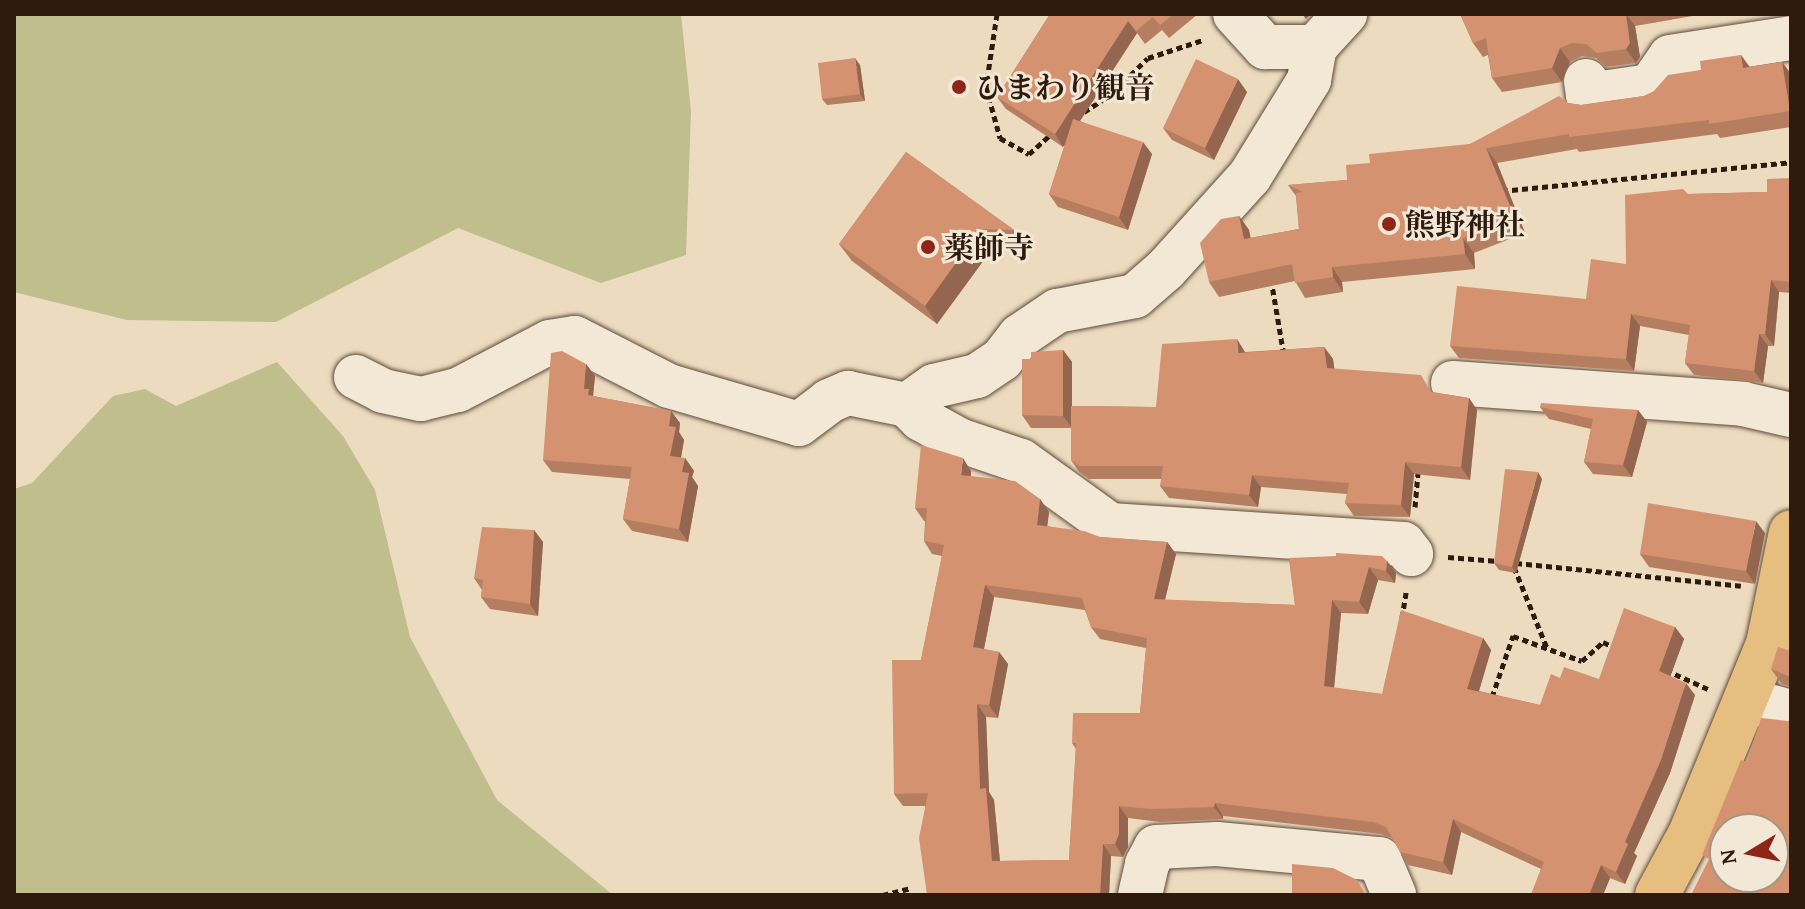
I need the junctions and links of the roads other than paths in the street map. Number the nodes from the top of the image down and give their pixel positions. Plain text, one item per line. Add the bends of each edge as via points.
1 (1235, 14) edge
2 (1345, 14) edge
3 (1791, 38) edge
4 (1315, 47) junction
5 (1586, 81) dead end
6 (356, 377) dead end
7 (1453, 383) dead end
8 (907, 405) junction
9 (1791, 415) edge
10 (1791, 532) edge
11 (1411, 554) road end
12 (1745, 703) junction
13 (1791, 712) edge
14 (1386, 877) edge
15 (1140, 895) edge
16 (1657, 895) edge

1 - 4 street via 1265,47
2 - 4 street
3 - 5 street via 1670,57 1650,86 1588,95
4 - 8 street via 1309,80 1250,176 1166,269 1135,296 1057,311 977,376 934,386
6 - 8 street via 383,391 421,399 458,390 550,342 575,338 669,386 799,424 848,393
7 - 9 street via 1743,404
8 - 11 street via 959,440 1021,461 1110,525 1403,544
10 - 12 main road via 1768,644
12 - 13 street
12 - 16 main road via 1690,834
14 - 15 street via 1217,844 1156,847

